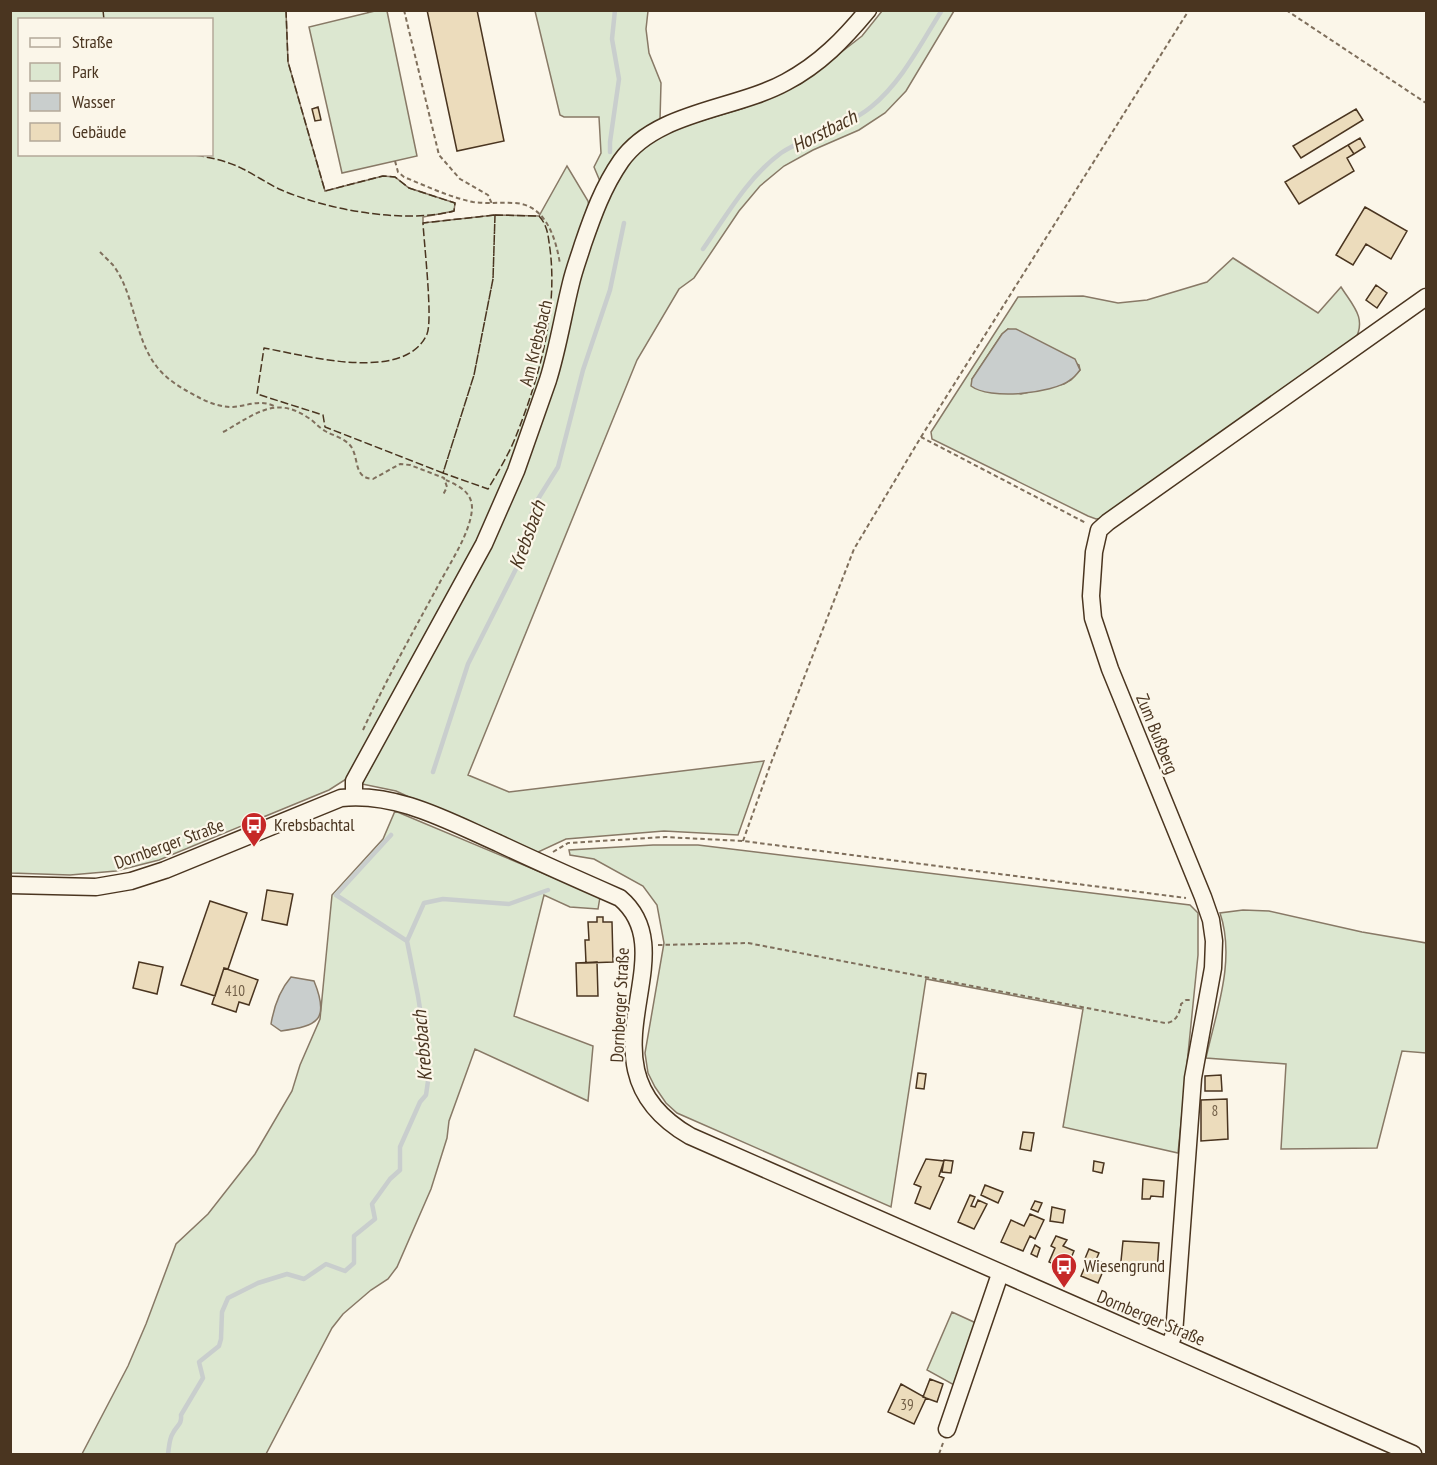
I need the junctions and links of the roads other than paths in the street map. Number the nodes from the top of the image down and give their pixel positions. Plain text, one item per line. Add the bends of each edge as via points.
1 (868, 10) edge
2 (1426, 297) edge
3 (354, 797) junction
4 (10, 885) edge
5 (1000, 1274) junction
6 (1169, 1346) junction
7 (947, 1429) dead end
8 (1413, 1455) edge

1 - 3 street, Am Krebsbach via 817,64 786,83 649,134 622,160 599,197 569,291 554,362 501,510 354,781
2 - 6 street, Zum Bußberg via 1099,530 1090,596 1095,627 1203,897 1214,941 1213,968 1193,1078 1174,1334
3 - 4 street, Dornberger Straße via 327,803 130,881 96,887
3 - 5 street, Dornberger Straße via 400,802 620,898 638,921 644,945 633,1059 646,1097 664,1119 690,1136
5 - 6 street, Dornberger Straße
5 - 7 street
6 - 8 street, Dornberger Straße

